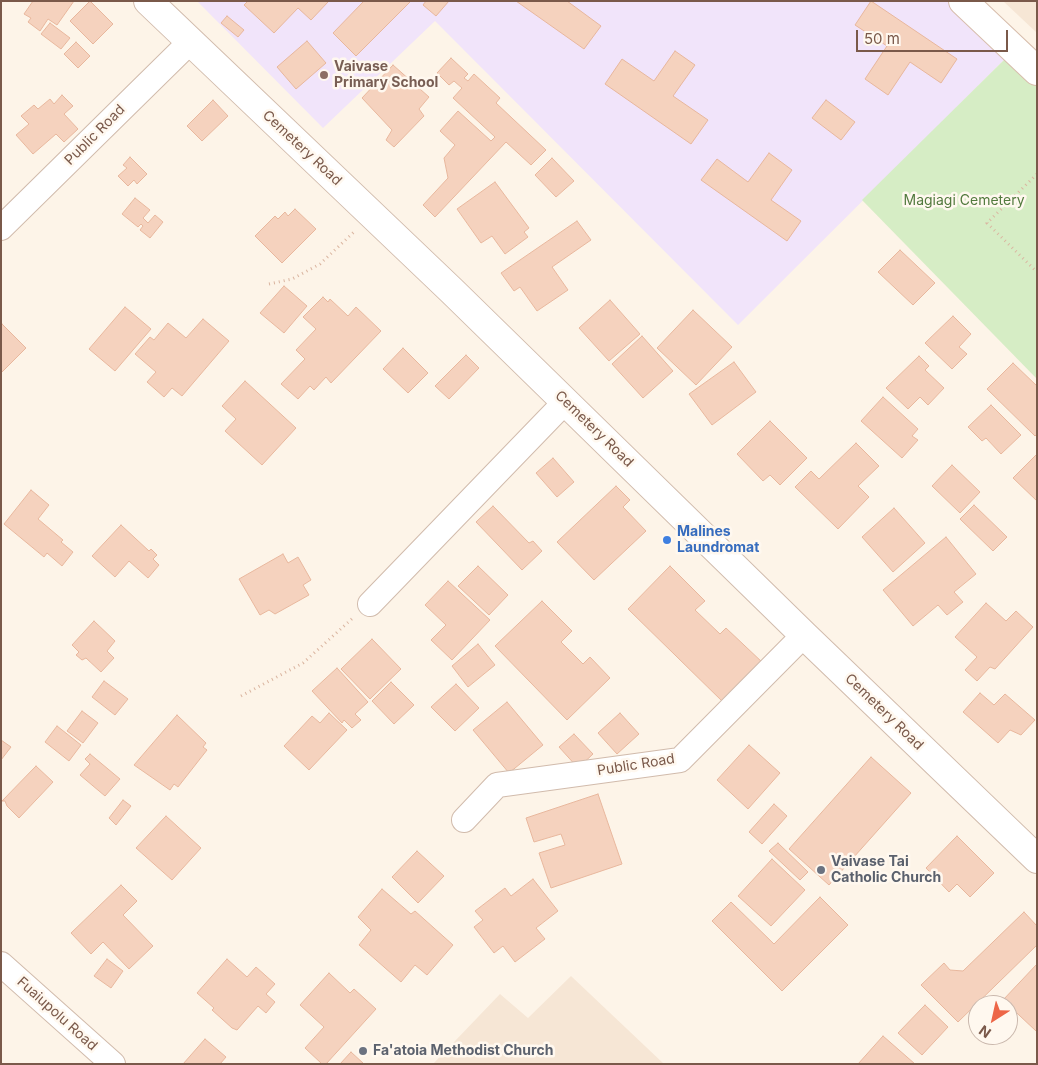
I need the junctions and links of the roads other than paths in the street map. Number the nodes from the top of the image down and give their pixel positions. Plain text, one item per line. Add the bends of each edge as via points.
1 (148, 1) edge
2 (963, 1) edge
3 (190, 42) junction
4 (1037, 71) edge
5 (1, 228) edge
6 (566, 401) junction
7 (370, 604) road end
8 (804, 635) junction
9 (464, 820) dead end
10 (1037, 859) edge
11 (1, 964) edge
12 (113, 1064) edge

1 - 3 street, Cemetery Road
2 - 4 street
3 - 5 street, Public Road
3 - 6 street, Cemetery Road
6 - 7 street
6 - 8 street, Cemetery Road
8 - 9 street, Public Road via 680,760 497,785
8 - 10 street, Cemetery Road
11 - 12 street, Fuaiupolu Road

